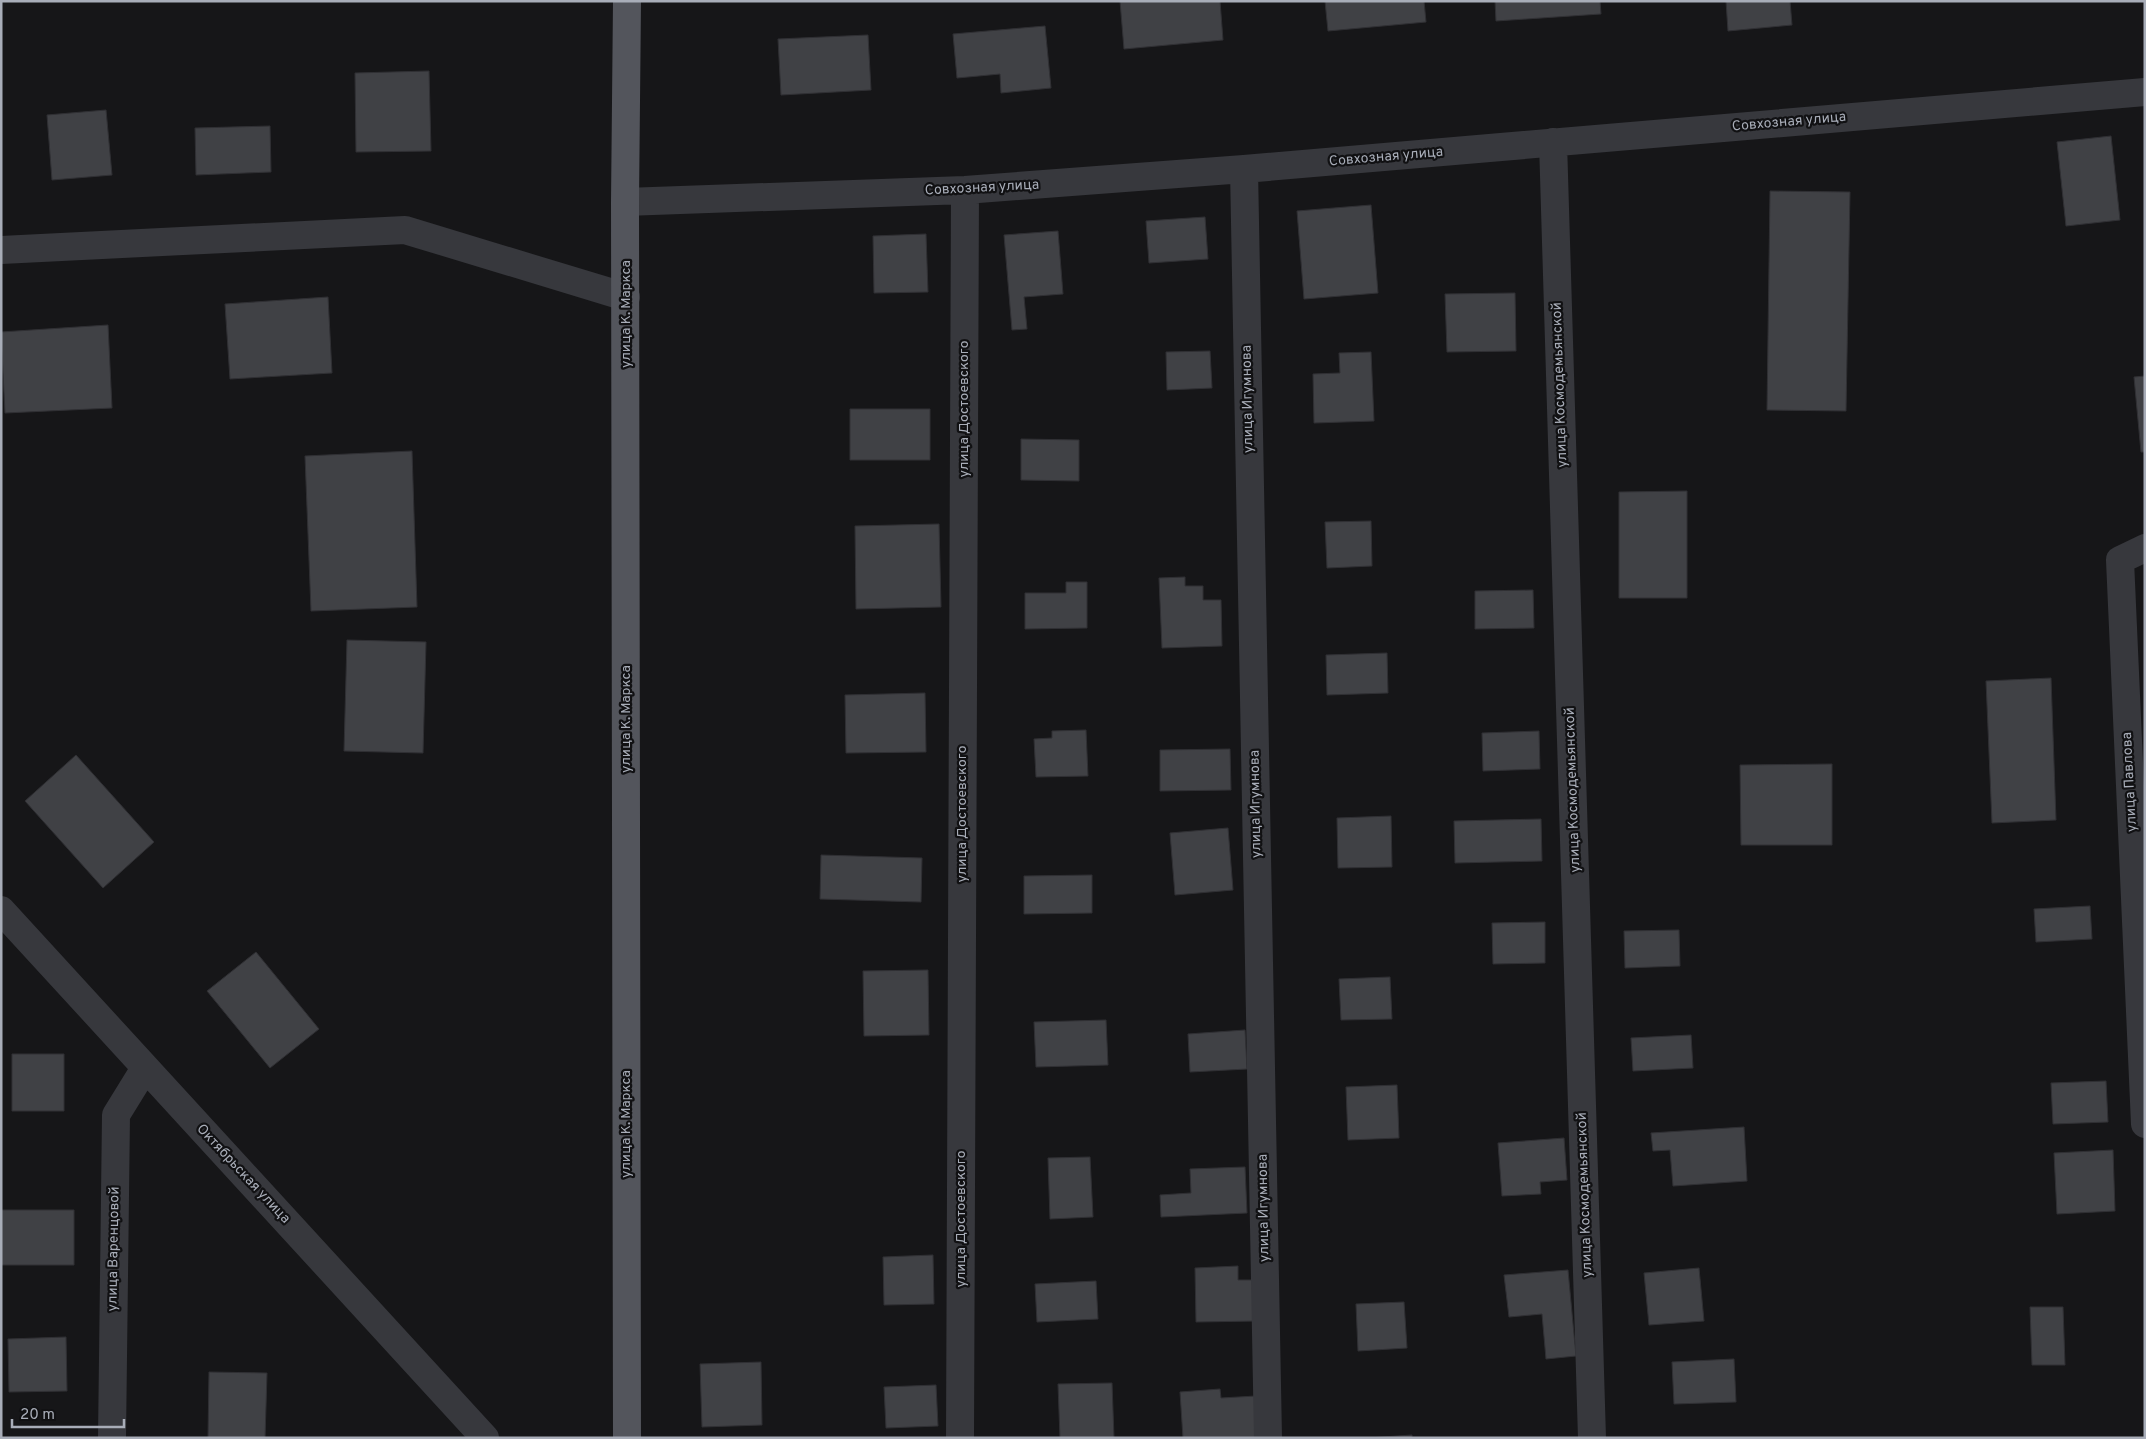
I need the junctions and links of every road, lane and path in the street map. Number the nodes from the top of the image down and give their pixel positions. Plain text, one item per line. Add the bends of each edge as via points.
1 (627, 1) edge
2 (2145, 92) edge
3 (1553, 142) junction
4 (1244, 169) junction
5 (965, 190) junction
6 (625, 202) junction
7 (1, 250) edge
8 (626, 297) junction
9 (2145, 548) edge
10 (1, 910) edge
11 (144, 1068) junction
12 (2145, 1124) edge
13 (112, 1438) edge
14 (485, 1438) edge
15 (626, 1438) edge
16 (960, 1438) edge
17 (1268, 1438) edge
18 (1592, 1438) edge

1 - 6 main road, улица К. Маркса
2 - 3 street, Совхозная улица
3 - 4 street, Совхозная улица
3 - 18 street, улица Космодемьянской
4 - 5 street, Совхозная улица
4 - 17 street, улица Игумнова
5 - 6 street, Совхозная улица
5 - 16 street, улица Достоевского
6 - 8 main road, улица К. Маркса
7 - 8 street via 406,230
8 - 15 main road, улица К. Маркса
9 - 12 street, улица Павлова via 2120,560
10 - 11 street, Октябрьская улица
11 - 13 street, улица Варенцовой via 116,1116
11 - 14 street, Октябрьская улица

